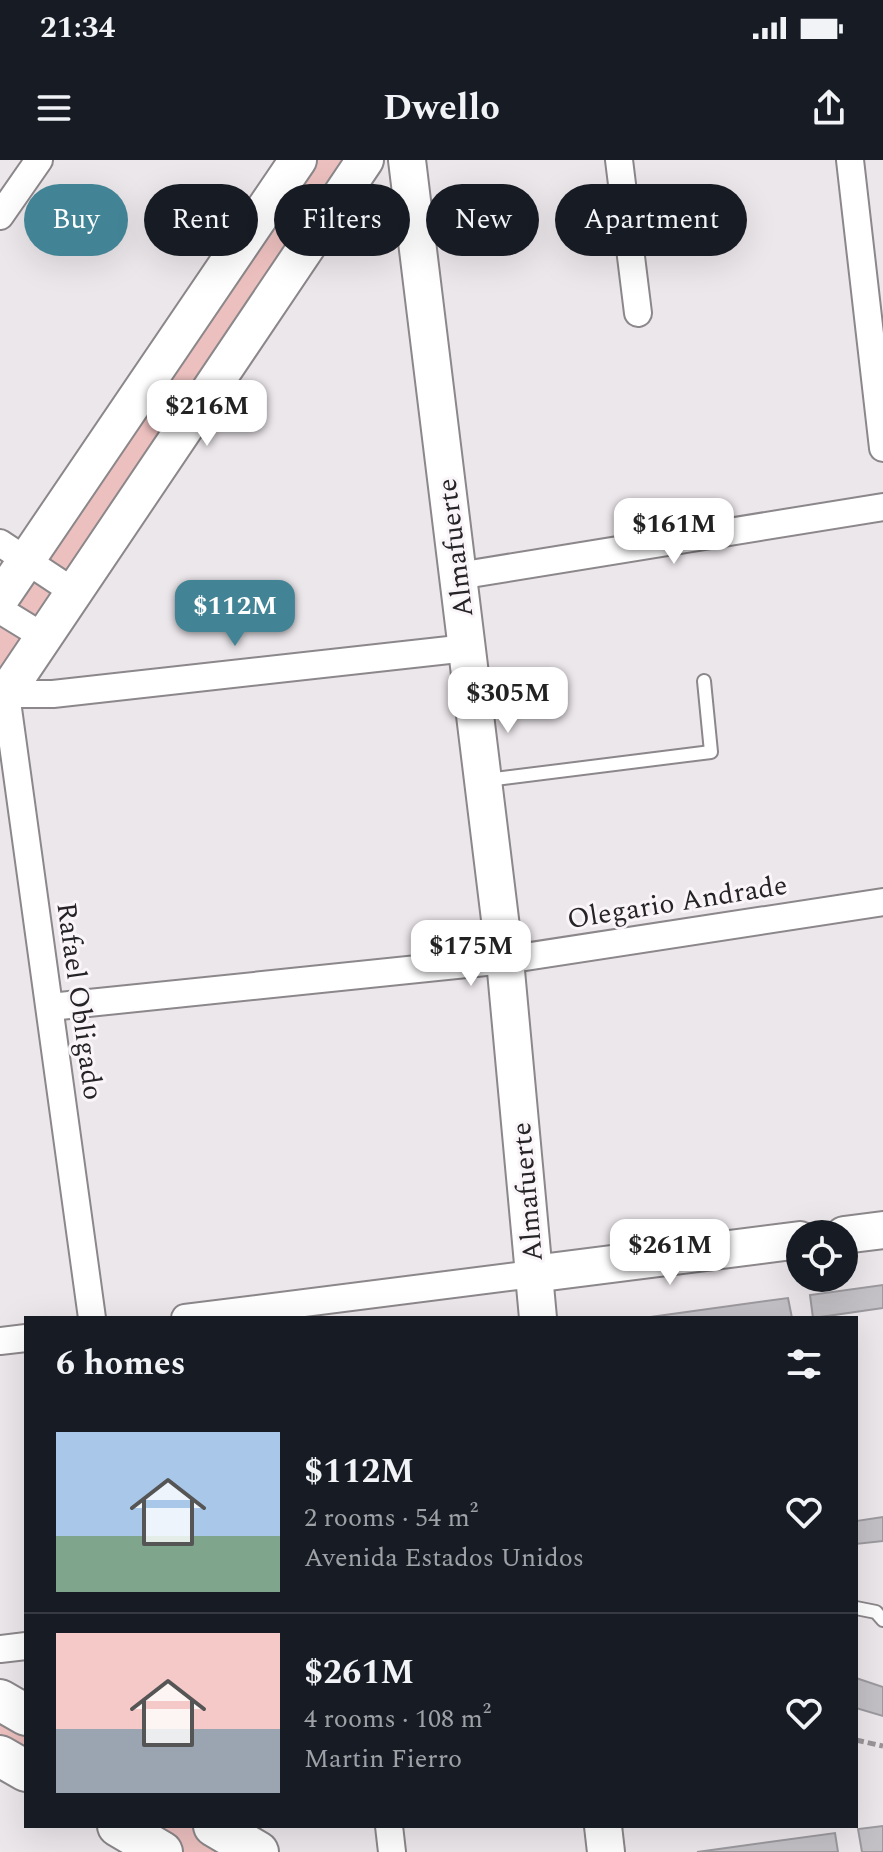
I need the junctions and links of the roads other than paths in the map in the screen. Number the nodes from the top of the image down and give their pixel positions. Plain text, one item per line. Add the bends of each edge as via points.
1 (39, 160) edge
2 (298, 160) edge
3 (365, 160) edge
4 (407, 160) edge
5 (619, 160) edge
6 (850, 160) edge
7 (0, 216) edge
8 (638, 313) dead end
9 (883, 448) edge
10 (883, 507) edge
11 (13, 552) edge
12 (458, 576) junction
13 (74, 592) junction
14 (0, 599) edge
15 (0, 610) edge
16 (44, 637) junction
17 (467, 648) junction
18 (704, 681) dead end
19 (3, 698) edge
20 (483, 781) junction
21 (883, 902) edge
22 (505, 960) junction
23 (50, 1007) junction
24 (883, 1230) edge
25 (858, 1233) edge
26 (786, 1242) edge
27 (533, 1274) junction
28 (323, 1309) edge
29 (92, 1316) edge
30 (216, 1316) edge
31 (538, 1316) edge
32 (24, 1338) edge
33 (0, 1341) edge
34 (858, 1608) edge
35 (883, 1620) edge
36 (24, 1646) edge
37 (0, 1649) edge
38 (0, 1700) edge
39 (24, 1714) edge
40 (0, 1756) edge
41 (24, 1770) edge
42 (121, 1828) edge
43 (217, 1828) edge
44 (389, 1828) edge
45 (603, 1828) edge
46 (162, 1852) edge
47 (258, 1852) edge
48 (392, 1852) edge
49 (606, 1852) edge

1 - 7 street
2 - 11 street
3 - 13 street
4 - 12 street, Almafuerte
5 - 8 street
6 - 9 street
10 - 12 street
11 - 13 street
11 - 14 street
12 - 17 street, Almafuerte
13 - 16 street
15 - 16 street
16 - 19 street
17 - 19 street
17 - 20 street, Almafuerte
18 - 20 lane via 711,752
19 - 23 street, Rafael Obligado
20 - 22 street, Almafuerte
21 - 22 street, Olegario Andrade
22 - 23 street, Olegario Andrade
22 - 27 street, Almafuerte
23 - 29 street, Rafael Obligado
24 - 25 street
26 - 27 street
27 - 28 street
27 - 31 street, Almafuerte
28 - 30 street
32 - 33 street
34 - 35 lane via 876,1612
36 - 37 street
38 - 39 main road
40 - 41 main road
42 - 46 main road
43 - 47 main road
44 - 48 street
45 - 49 street

